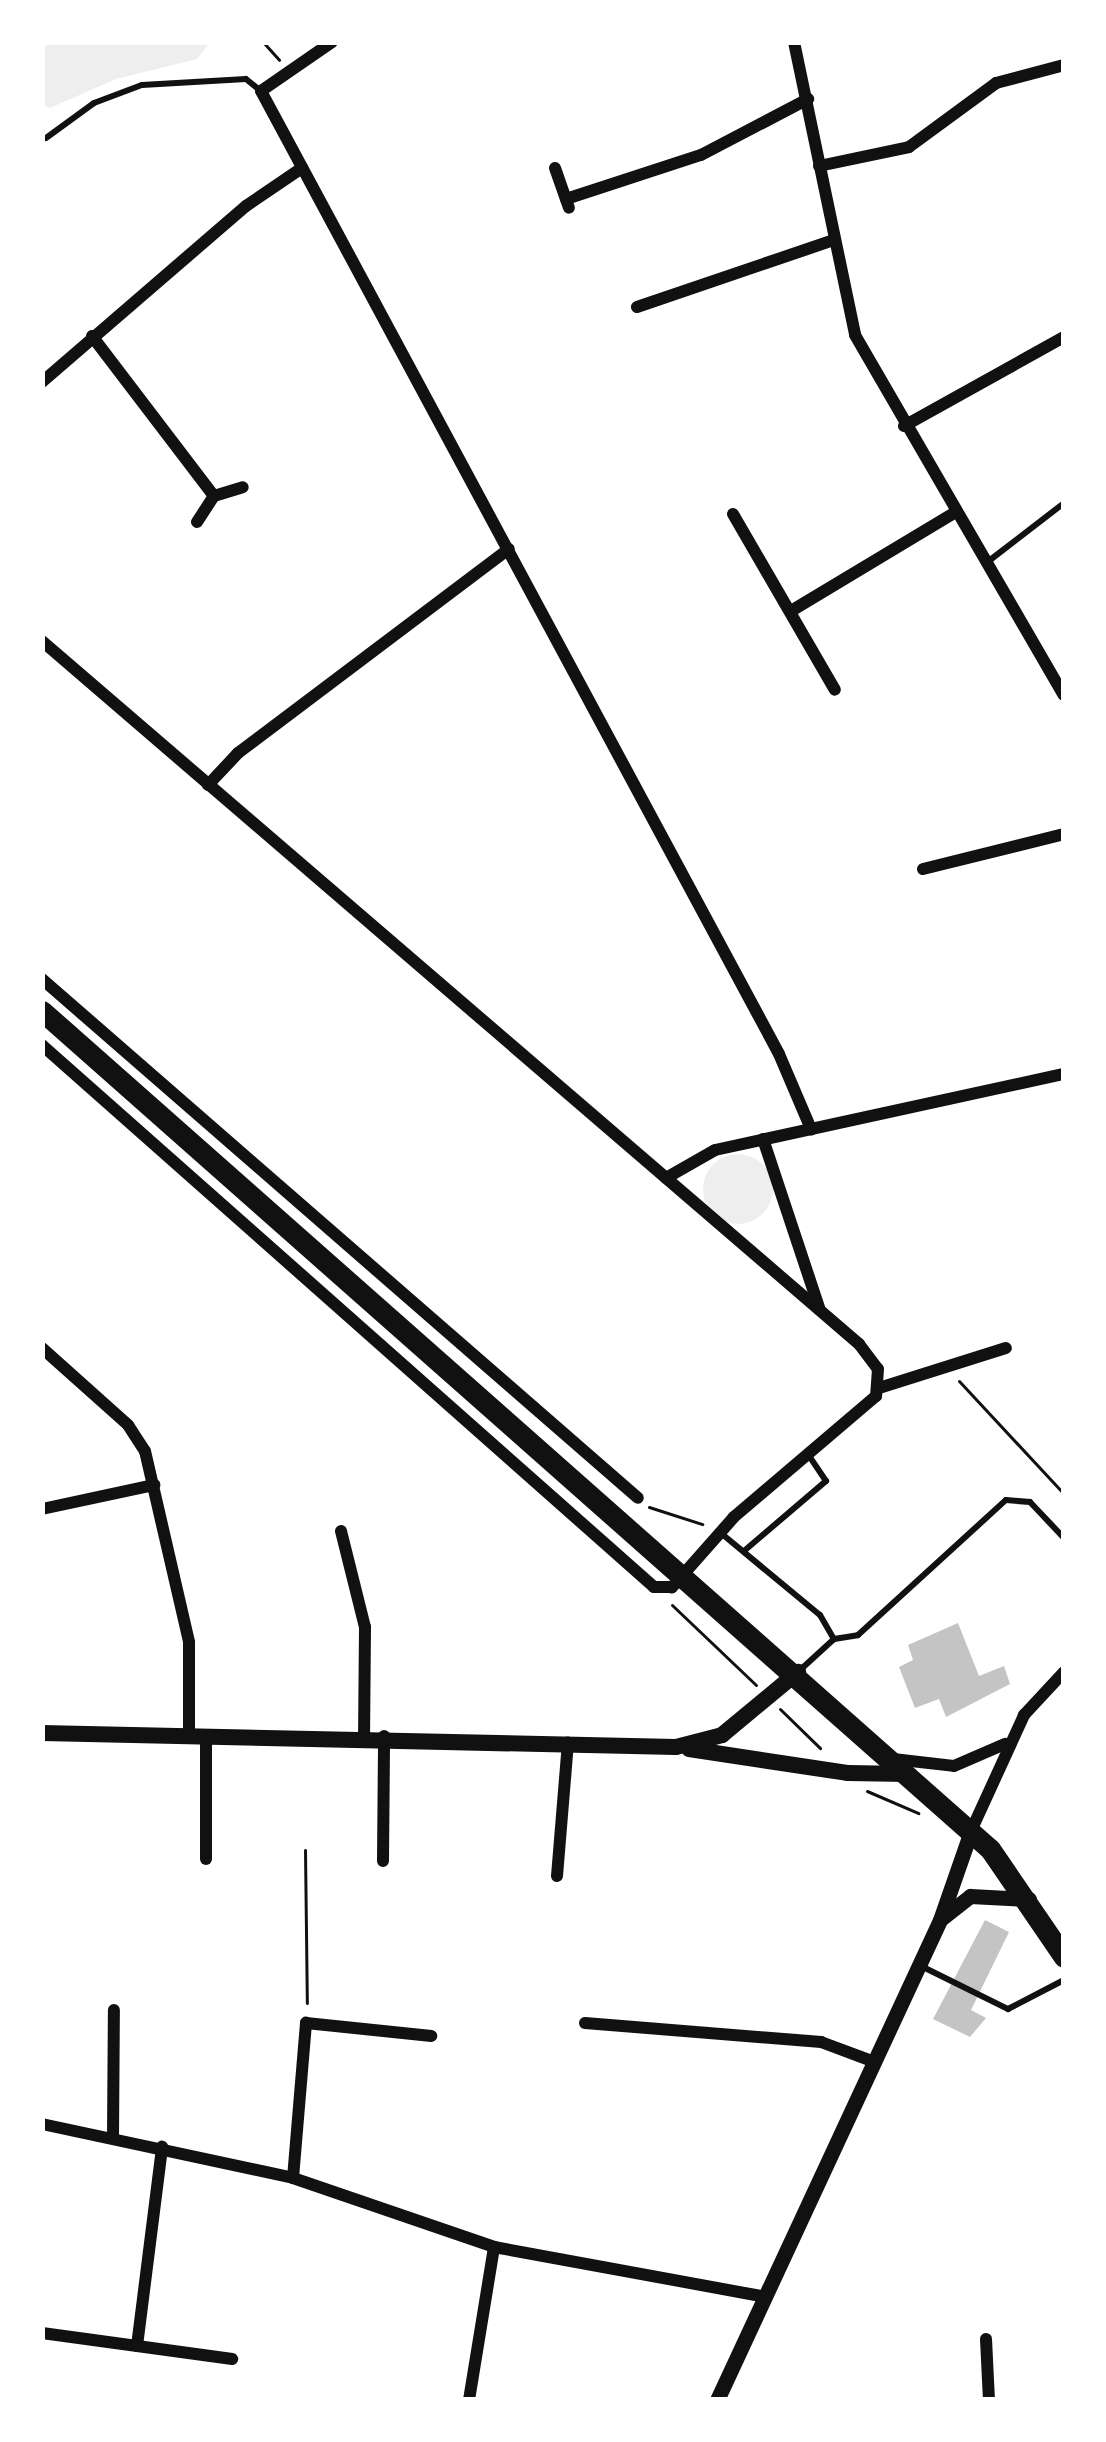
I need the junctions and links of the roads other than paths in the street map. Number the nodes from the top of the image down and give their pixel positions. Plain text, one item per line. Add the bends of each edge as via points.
1 (332, 42) edge
2 (794, 42) edge
3 (1064, 65) edge
4 (261, 91) junction
5 (808, 99) junction
6 (46, 138) dead end
7 (819, 166) junction
8 (302, 168) junction
9 (555, 168) dead end
10 (832, 241) junction
11 (637, 307) dead end
12 (92, 336) junction
13 (1064, 338) edge
14 (42, 382) edge
15 (904, 426) junction
16 (243, 487) dead end
17 (214, 496) junction
18 (1064, 503) edge
19 (956, 512) junction
20 (734, 514) dead end
21 (197, 522) dead end
22 (509, 549) junction
23 (987, 562) junction
24 (791, 611) junction
25 (42, 641) edge
26 (835, 690) dead end
27 (1064, 695) edge
28 (208, 785) junction
29 (1064, 834) edge
30 (923, 869) dead end
31 (42, 979) edge
32 (42, 1010) edge
33 (42, 1045) edge
34 (1064, 1074) edge
35 (811, 1129) junction
36 (763, 1139) junction
37 (666, 1178) junction
38 (820, 1311) junction
39 (42, 1348) edge
40 (1006, 1348) dead end
41 (879, 1388) junction
42 (809, 1456) junction
43 (591, 1460) junction
44 (574, 1479) junction
45 (154, 1485) junction
46 (42, 1509) edge
47 (616, 1514) junction
48 (341, 1531) dead end
49 (720, 1532) junction
50 (1064, 1538) edge
51 (604, 1540) junction
52 (744, 1551) junction
53 (685, 1575) junction
54 (834, 1639) junction
55 (798, 1672) junction
56 (1064, 1672) edge
57 (42, 1733) edge
58 (198, 1735) junction
59 (364, 1735) junction
60 (384, 1736) junction
61 (568, 1742) junction
62 (1009, 1742) junction
63 (676, 1747) junction
64 (900, 1767) junction
65 (971, 1831) junction
66 (206, 1859) dead end
67 (383, 1861) dead end
68 (556, 1876) dead end
69 (1029, 1899) junction
70 (940, 1920) junction
71 (1064, 1957) edge
72 (917, 1964) junction
73 (1064, 1980) edge
74 (114, 2011) dead end
75 (430, 2036) dead end
76 (598, 2042) dead end
77 (872, 2061) junction
78 (42, 2124) edge
79 (113, 2138) junction
80 (162, 2147) junction
81 (292, 2178) junction
82 (494, 2246) junction
83 (760, 2296) junction
84 (42, 2333) edge
85 (986, 2339) dead end
86 (137, 2346) junction
87 (232, 2360) dead end
88 (469, 2400) edge
89 (717, 2400) edge
90 (989, 2400) edge

1 - 4 street
2 - 5 street
3 - 7 street via 996,83 909,147
4 - 6 lane via 246,79 206,76 142,85 94,104
4 - 8 street
5 - 7 street
5 - 9 street via 701,155 567,203
7 - 10 street
8 - 12 street
8 - 22 street
10 - 11 street
10 - 15 street via 855,335
12 - 14 street
12 - 17 street
13 - 15 street
15 - 19 street
16 - 17 street
17 - 21 street
18 - 23 lane
19 - 23 street
19 - 24 street
20 - 24 street
22 - 28 street via 238,753
22 - 35 street via 779,1054
23 - 27 street
24 - 26 street
25 - 28 street
28 - 37 street
29 - 30 street
31 - 43 street
32 - 44 highway
33 - 51 street
34 - 35 street
35 - 36 street
36 - 37 street via 698,1155
36 - 38 street
37 - 38 street
38 - 41 street via 868,1353
39 - 45 street via 137,1435
40 - 41 street
41 - 42 street via 868,1408
42 - 49 street
42 - 52 lane via 826,1481
43 - 44 street
43 - 47 street via 632,1494
44 - 47 highway
45 - 46 street
45 - 58 street via 189,1642
47 - 51 street
47 - 53 highway
48 - 59 street via 365,1627
49 - 52 lane
49 - 53 street
50 - 54 lane via 1030,1502 1006,1500 858,1635
51 - 53 street via 660,1589
52 - 54 lane via 820,1615
53 - 55 highway
54 - 55 lane
55 - 63 main road via 722,1735
55 - 64 highway
56 - 62 street
57 - 58 main road
58 - 59 main road
58 - 66 street
59 - 60 main road
60 - 61 main road
60 - 67 street
61 - 63 main road
61 - 68 street
62 - 64 street via 954,1766
62 - 65 street
63 - 64 main road via 847,1774
64 - 65 highway
65 - 69 highway
65 - 70 street
69 - 70 street via 970,1896
69 - 71 highway
70 - 72 street
72 - 73 lane via 1008,2009
72 - 77 street
74 - 79 street
75 - 81 street via 306,2023
76 - 77 street via 592,2024 820,2042
77 - 83 street
78 - 79 street
79 - 80 street
80 - 81 street
80 - 86 street
81 - 82 street
82 - 83 street
82 - 88 street
83 - 89 street
84 - 86 street
85 - 90 street
86 - 87 street

